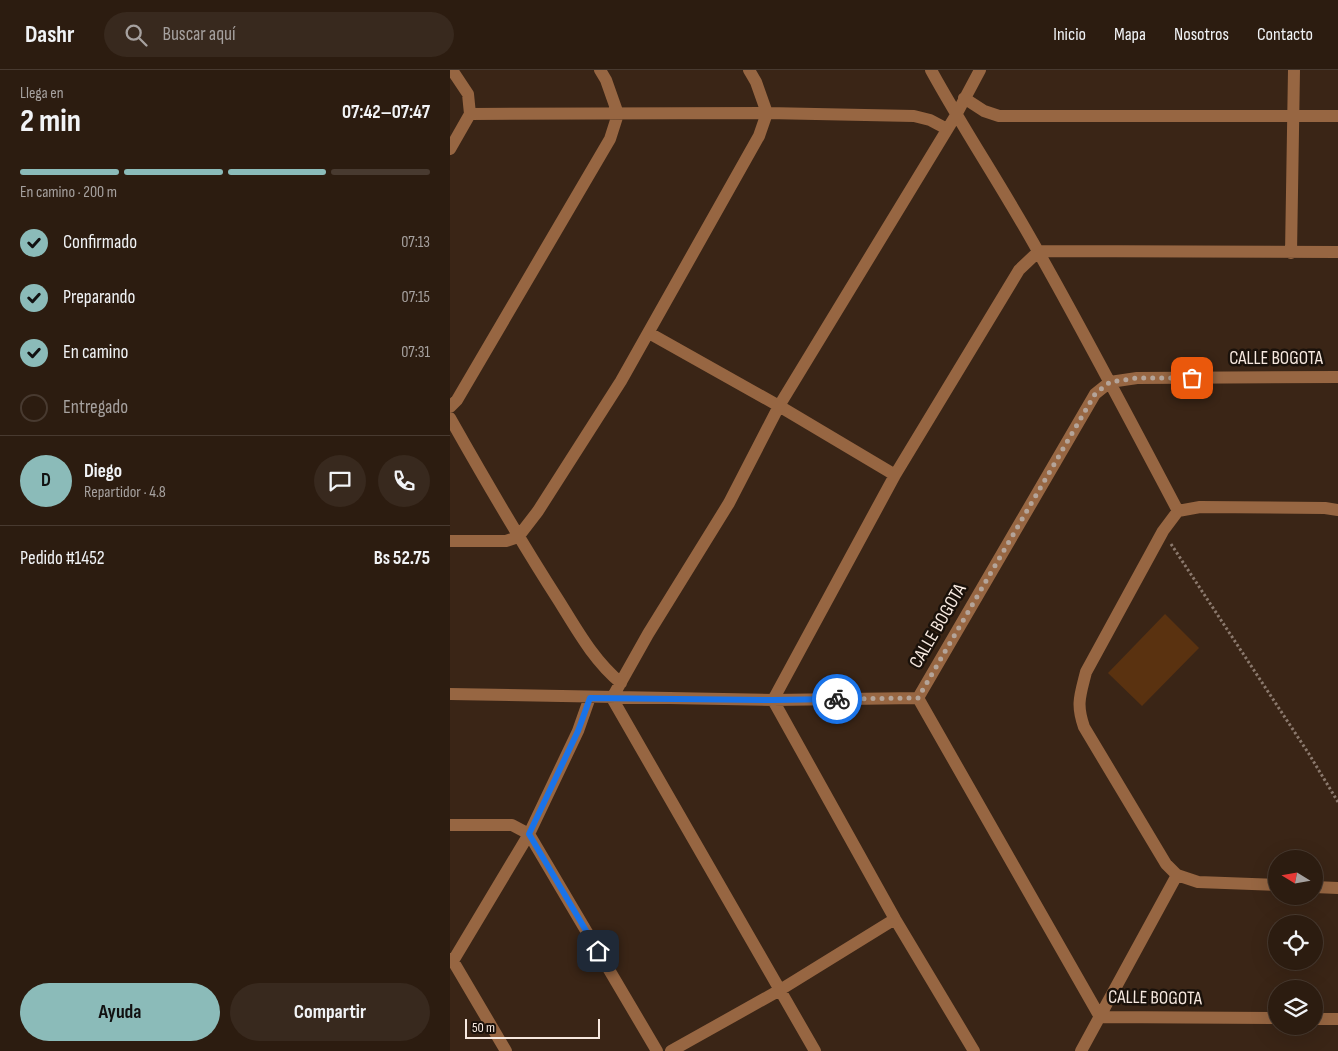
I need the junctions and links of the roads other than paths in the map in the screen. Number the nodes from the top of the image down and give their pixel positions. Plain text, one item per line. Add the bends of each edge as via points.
1 (452, 70) edge
2 (600, 70) edge
3 (749, 70) edge
4 (931, 70) edge
5 (980, 70) edge
6 (1294, 70) edge
7 (964, 98) junction
8 (767, 113) junction
9 (470, 114) junction
10 (618, 114) junction
11 (956, 115) junction
12 (1294, 116) junction
13 (1338, 116) edge
14 (947, 129) junction
15 (450, 149) edge
16 (1039, 252) junction
17 (1338, 252) edge
18 (1291, 253) junction
19 (649, 332) junction
20 (1338, 377) edge
21 (1110, 382) junction
22 (779, 406) junction
23 (450, 407) edge
24 (450, 418) edge
25 (895, 475) junction
26 (1338, 510) edge
27 (1178, 511) junction
28 (518, 537) junction
29 (450, 541) edge
30 (621, 683) junction
31 (450, 694) edge
32 (590, 698) junction
33 (612, 698) junction
34 (918, 698) junction
35 (773, 700) junction
36 (450, 825) edge
37 (529, 834) junction
38 (1178, 875) junction
39 (1268, 885) edge
40 (1323, 887) edge
41 (1338, 888) edge
42 (895, 919) junction
43 (452, 960) edge
44 (780, 990) junction
45 (1100, 1017) junction
46 (1268, 1018) edge
47 (1323, 1019) edge
48 (1338, 1019) edge
49 (506, 1051) edge
50 (657, 1051) edge
51 (671, 1051) edge
52 (815, 1051) edge
53 (974, 1051) edge
54 (1081, 1051) edge

1 - 9 street via 468,94
2 - 10 street
3 - 8 street
4 - 11 street
5 - 7 street
6 - 12 street
7 - 11 street
7 - 12 street via 999,116
8 - 10 street
8 - 14 street via 914,116
8 - 19 street via 759,136
9 - 10 street
9 - 15 street
10 - 23 street via 610,139
11 - 14 street
11 - 16 street
12 - 13 street
12 - 18 street
14 - 22 street
16 - 18 street
16 - 21 street
16 - 25 street via 1019,270
17 - 18 street
19 - 22 street
19 - 28 street via 616,389
20 - 21 street, CALLE BOGOTA via 1137,378
21 - 27 street
21 - 34 street, CALLE BOGOTA via 1095,394
22 - 25 street
22 - 30 street via 729,503
24 - 28 street
25 - 35 street
26 - 27 street via 1200,507
27 - 38 street via 1163,531 1086,672 1079,710 1084,728 1166,864
28 - 29 street via 506,541
28 - 30 street via 588,647 607,672
30 - 33 street
31 - 32 street
32 - 33 street
32 - 37 street via 578,731
33 - 35 street
33 - 44 street
34 - 35 street
34 - 45 street, CALLE BOGOTA
35 - 42 street
36 - 37 street via 512,825
37 - 43 street
37 - 50 street
38 - 39 street via 1198,882
38 - 45 street
40 - 41 street
42 - 44 street
42 - 53 street
43 - 49 street
44 - 51 street
44 - 52 street
45 - 46 street, CALLE BOGOTA
45 - 54 street
47 - 48 street

